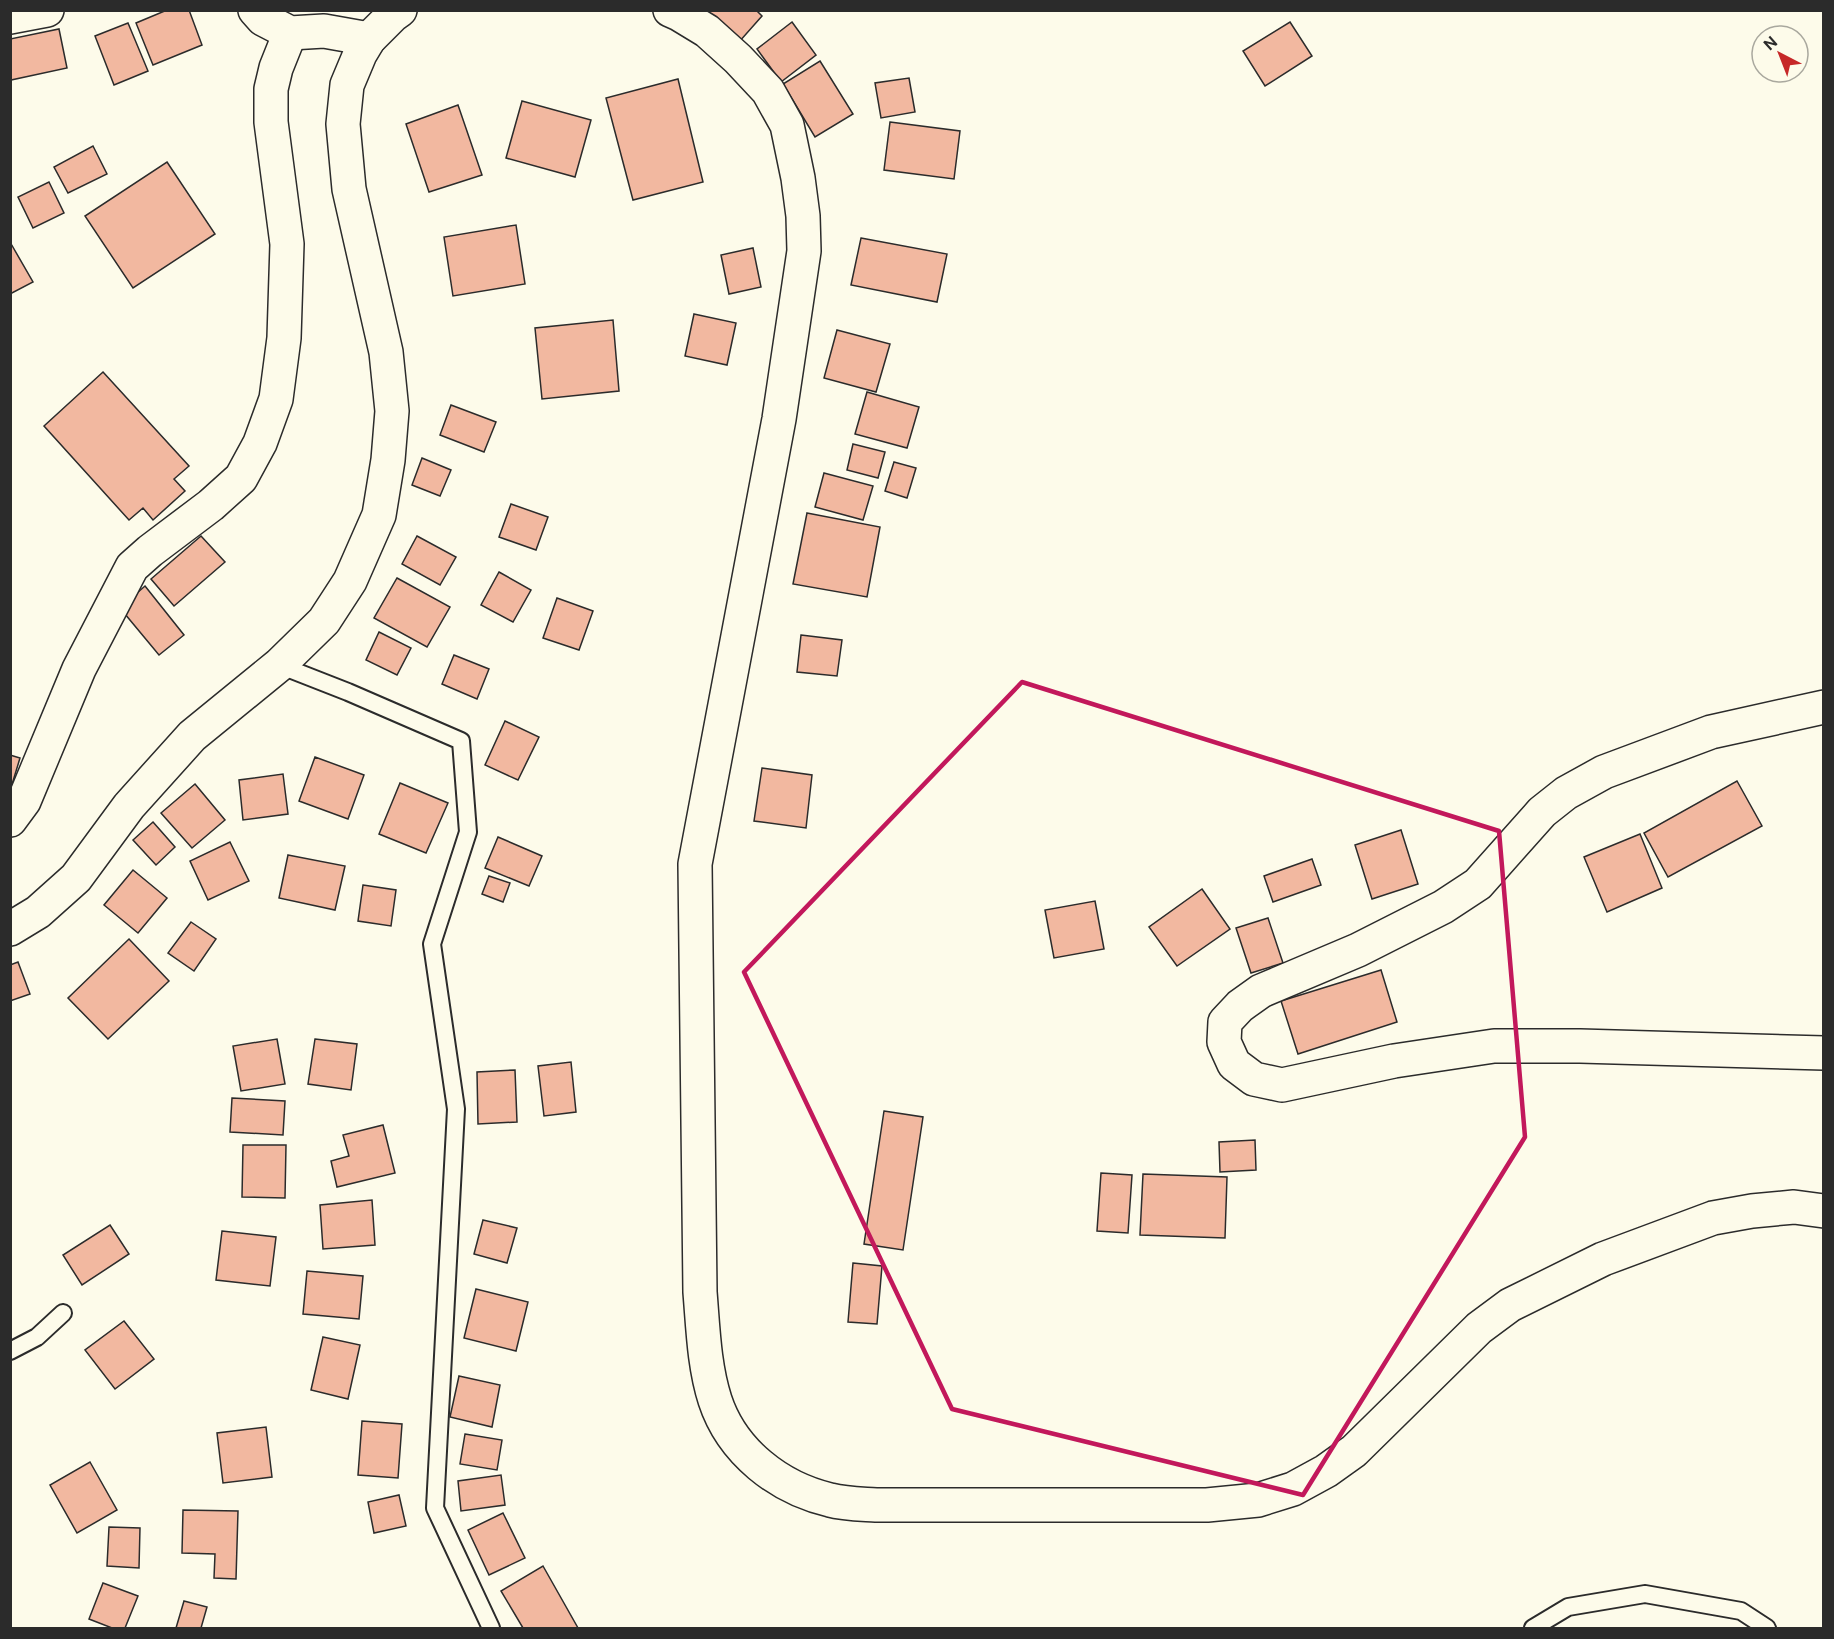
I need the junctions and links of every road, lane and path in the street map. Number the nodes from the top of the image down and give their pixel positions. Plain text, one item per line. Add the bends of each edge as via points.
1 (47, 10) edge
2 (255, 10) edge
3 (400, 10) edge
4 (670, 10) edge
5 (10, 17) edge
6 (290, 33) junction
7 (369, 39) junction
8 (279, 665) junction
9 (1824, 706) edge
10 (10, 820) edge
11 (10, 929) edge
12 (1824, 1053) edge
13 (1824, 1211) edge
14 (63, 1313) dead end
15 (10, 1351) edge
16 (490, 1629) edge
17 (1533, 1629) edge
18 (1767, 1629) edge

1 - 5 main road
2 - 6 main road via 263,19
3 - 7 main road
4 - 13 main road via 707,30 768,91 787,125 803,216 804,251 779,419 695,864 700,1292 705,1354 715,1401 745,1451 770,1474 802,1492 832,1501 876,1505 1207,1505 1258,1500 1293,1489 1354,1451 1479,1328 1510,1305 1603,1259 1713,1218 1794,1207
6 - 7 main road via 324,31
6 - 10 main road via 272,89 271,122 286,244 284,338 276,399 260,443 240,478 132,567 79,669 24,801
7 - 8 main road via 347,85 343,123 349,189 386,352 392,411 388,460 379,515 350,581 324,621
8 - 11 main road via 192,736 129,806 76,878 38,912
8 - 16 lane via 461,741 468,832 432,944 456,1108 435,1508
9 - 12 main road via 1710,732 1604,772 1566,793 1542,812 1478,884 1443,908 1358,951 1261,991 1225,1022 1224,1042 1234,1064 1254,1079 1282,1085 1394,1061 1494,1046
14 - 15 lane via 37,1336
17 - 18 lane via 1568,1607 1645,1594 1741,1611

